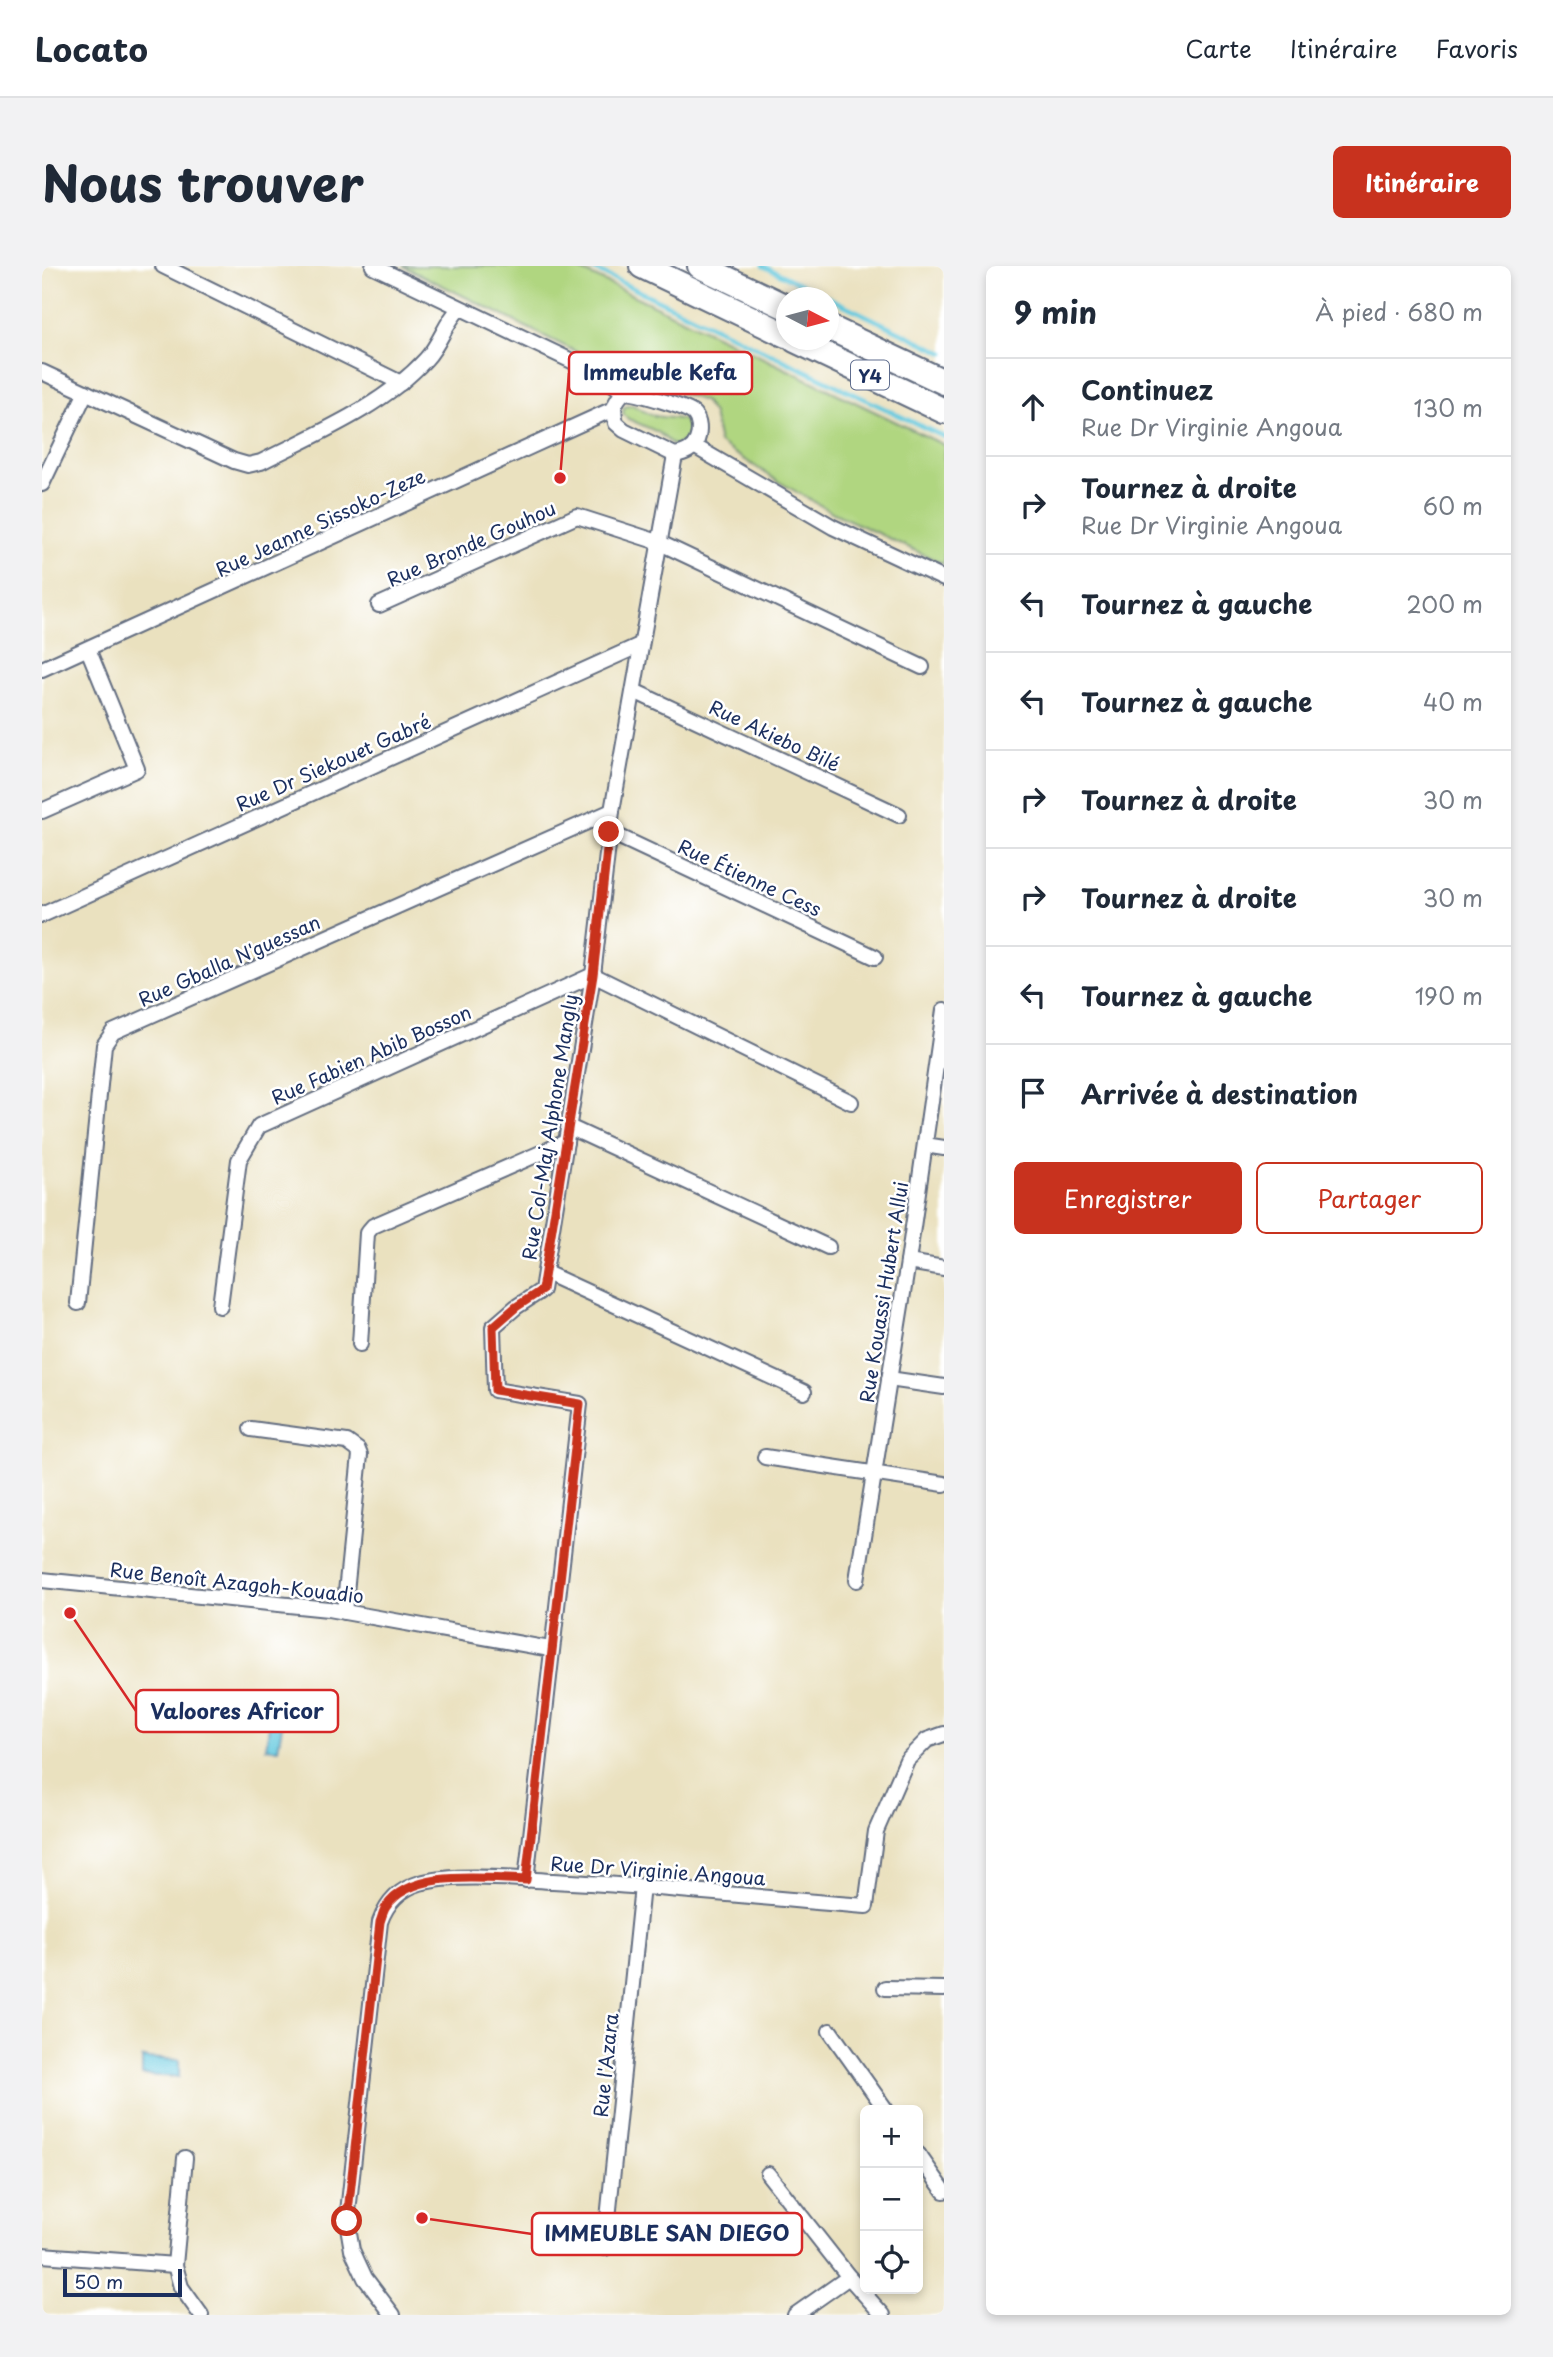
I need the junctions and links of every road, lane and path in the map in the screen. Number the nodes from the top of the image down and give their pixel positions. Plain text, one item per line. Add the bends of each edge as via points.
1 (163, 266) edge
2 (373, 266) edge
3 (642, 266) edge
4 (700, 266) edge
5 (776, 302) edge
6 (459, 309) junction
7 (776, 330) edge
8 (839, 332) edge
9 (817, 350) edge
10 (42, 372) edge
11 (944, 382) edge
12 (401, 383) junction
13 (86, 392) junction
14 (624, 392) junction
15 (613, 409) junction
16 (944, 411) edge
17 (694, 446) junction
18 (675, 455) junction
19 (42, 484) edge
20 (658, 542) junction
21 (944, 579) edge
22 (379, 605) dead end
23 (640, 645) junction
24 (88, 649) junction
25 (922, 667) dead end
26 (42, 669) edge
27 (634, 691) junction
28 (42, 811) edge
29 (612, 811) junction
30 (899, 814) dead end
31 (609, 832) junction
32 (42, 915) edge
33 (875, 957) dead end
34 (593, 975) junction
35 (944, 1010) edge
36 (943, 1028) edge
37 (851, 1102) dead end
38 (569, 1127) junction
39 (566, 1142) junction
40 (925, 1145) junction
41 (944, 1148) edge
42 (828, 1247) dead end
43 (908, 1262) junction
44 (944, 1268) edge
45 (546, 1273) junction
46 (78, 1303) dead end
47 (220, 1306) dead end
48 (360, 1344) dead end
49 (889, 1379) junction
50 (944, 1387) edge
51 (804, 1392) dead end
52 (251, 1429) dead end
53 (765, 1457) dead end
54 (873, 1473) junction
55 (944, 1484) edge
56 (42, 1580) edge
57 (856, 1580) dead end
58 (344, 1612) junction
59 (550, 1650) junction
60 (944, 1734) edge
61 (526, 1880) junction
62 (642, 1886) junction
63 (885, 1988) dead end
64 (944, 1990) edge
65 (830, 2031) dead end
66 (882, 2105) edge
67 (186, 2158) dead end
68 (923, 2161) edge
69 (768, 2174) dead end
70 (944, 2191) edge
71 (605, 2248) dead end
72 (42, 2255) edge
73 (175, 2265) junction
74 (849, 2277) junction
75 (201, 2315) edge
76 (393, 2315) edge
77 (795, 2315) edge
78 (883, 2315) edge

1 - 12 street
2 - 6 street
3 - 7 highway
4 - 5 highway
6 - 12 street via 429,357
6 - 14 street via 599,374
8 - 11 highway, Y4
9 - 16 highway, Y4
10 - 13 street
12 - 13 street via 361,411 248,465
13 - 19 street
14 - 15 street
14 - 17 street via 694,414 699,433
15 - 18 street via 616,423 624,430
15 - 24 street, Rue Jeanne Sissoko-Zeze
17 - 18 street
17 - 21 street via 833,527
18 - 20 street, Rue Col-Maj Alphone Mangly
20 - 22 street, Rue Bronde Gouhou via 578,516
20 - 23 street, Rue Col-Maj Alphone Mangly
20 - 25 street, Rue Bronde Gouhou
23 - 27 street, Rue Col-Maj Alphone Mangly
23 - 32 street, Rue Dr Siekouet Gabré
24 - 26 street, Rue Jeanne Sissoko-Zeze
24 - 28 street via 137,769
27 - 29 street, Rue Col-Maj Alphone Mangly
27 - 30 street, Rue Akiebo Bilé
29 - 31 street, Rue Col-Maj Alphone Mangly
29 - 46 street, Rue Gballa N'guessan via 113,1032 104,1045
31 - 33 street, Rue Étienne Cess
31 - 34 street, Rue Col-Maj Alphone Mangly
34 - 37 street
34 - 38 street, Rue Col-Maj Alphone Mangly
34 - 47 street, Rue Fabien Abib Bosson via 260,1126 239,1160
35 - 36 street, Rue Kouassi Hubert Allui
36 - 40 street, Rue Kouassi Hubert Allui
38 - 39 street, Rue Col-Maj Alphone Mangly
38 - 42 street
39 - 45 street, Rue Col-Maj Alphone Mangly
39 - 48 street via 373,1226 367,1233
40 - 41 street
40 - 43 street, Rue Kouassi Hubert Allui
43 - 44 street
43 - 49 street, Rue Kouassi Hubert Allui
45 - 51 street
45 - 59 street, Rue Col-Maj Alphone Mangly via 542,1290 493,1327 495,1390 580,1404
49 - 50 street
49 - 54 street, Rue Kouassi Hubert Allui
52 - 58 street via 347,1442 358,1450
53 - 54 street
54 - 55 street
54 - 57 street, Rue Kouassi Hubert Allui
56 - 58 street, Rue Benoît Azagoh-Kouadio
58 - 59 street, Rue Benoît Azagoh-Kouadio
59 - 61 street, Rue Col-Maj Alphone Mangly
60 - 62 street, Rue Dr Virginie Angoua via 927,1740 907,1760 876,1831 866,1906
61 - 62 street, Rue Dr Virginie Angoua
61 - 76 street, Rue Dr Virginie Angoua via 439,1879 418,1884 385,1907 380,1922 347,2221 352,2250 365,2278
62 - 71 street, Rue l'Azara
63 - 64 street
65 - 66 street
67 - 73 street
68 - 70 street
69 - 74 street
72 - 73 street
73 - 75 street via 181,2287
74 - 77 street
74 - 78 street

